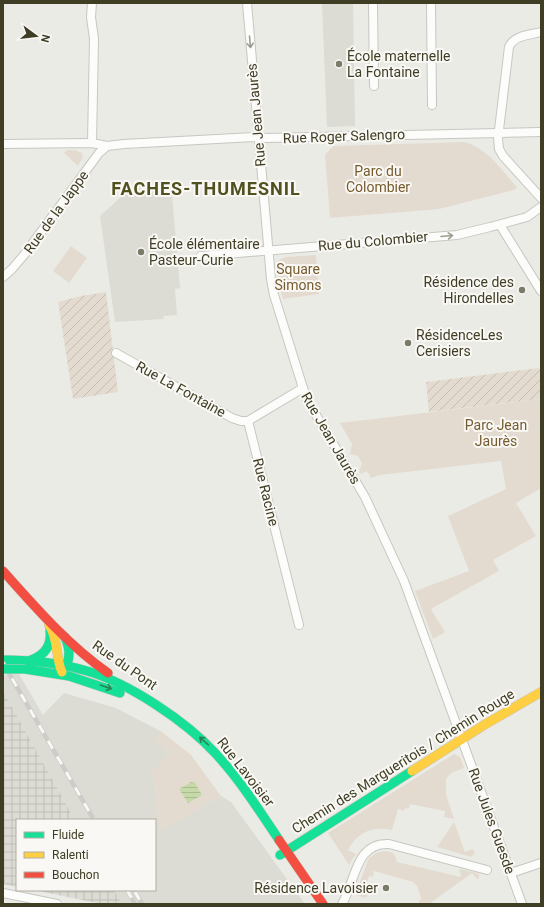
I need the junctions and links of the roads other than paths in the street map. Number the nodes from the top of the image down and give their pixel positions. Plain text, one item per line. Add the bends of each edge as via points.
1 (92, 3) edge
2 (247, 3) edge
3 (373, 3) edge
4 (431, 3) edge
5 (541, 32) edge
6 (374, 86) dead end
7 (432, 106) dead end
8 (498, 132) junction
9 (541, 132) edge
10 (258, 137) junction
11 (92, 143) junction
12 (3, 144) edge
13 (107, 146) junction
14 (541, 198) edge
15 (541, 207) edge
16 (500, 225) junction
17 (268, 250) junction
18 (201, 256) dead end
19 (3, 277) edge
20 (541, 291) edge
21 (116, 353) dead end
22 (303, 388) junction
23 (248, 421) junction
24 (3, 571) edge
25 (31, 602) junction
26 (45, 620) junction
27 (299, 625) dead end
28 (62, 632) junction
29 (3, 660) edge
30 (24, 664) junction
31 (3, 665) edge
32 (62, 666) junction
33 (3, 669) edge
34 (69, 676) junction
35 (541, 692) edge
36 (155, 703) junction
37 (462, 738) junction
38 (283, 853) junction
39 (541, 863) edge
40 (486, 870) dead end
41 (511, 873) junction
42 (3, 893) edge
43 (56, 904) edge
44 (314, 904) edge
45 (323, 904) edge
46 (342, 904) edge
47 (522, 904) edge

1 - 11 street
2 -> 10 street, Rue Jean Jaurès
3 - 6 street
4 - 7 street
5 - 8 street via 511,42
8 - 9 street, Rue Roger Salengro
8 - 10 street, Rue Roger Salengro
8 - 14 street via 498,145 503,156
10 - 13 street, Rue Roger Salengro
10 - 17 street, Rue Jean Jaurès
11 - 12 street, Rue Roger Salengro
11 - 13 street, Rue Roger Salengro
13 - 19 street, Rue de la Jappe via 99,153 22,258
15 - 16 street, Rue du Colombier via 530,215
17 -> 16 street, Rue du Colombier via 457,235
16 - 20 street
17 - 18 street, Rue du Colombier
17 - 22 street, Rue Jean Jaurès via 274,295
21 - 23 street, Rue La Fontaine via 237,420
22 - 23 street
22 - 37 street, Rue Jean Jaurès via 307,400 368,503 409,594
23 - 27 street, Rue Racine
24 - 25 main road, Rue du Pont
25 - 26 main road, Rue du Pont
25 - 28 main road, Rue du Pont
26 - 30 main road, Rue du Pont via 50,631 50,643 42,655
26 - 32 main road, Rue du Pont via 55,635
28 - 32 main road, Rue du Pont via 69,649 69,659
28 - 36 main road, Rue du Pont via 96,666
29 - 30 main road, Rue Lavoisier
30 - 31 main road, Rue Lavoisier
30 - 32 main road, Rue Lavoisier
30 - 33 main road, Rue Lavoisier, bridge
30 - 34 main road, Rue Lavoisier
32 - 34 main road via 62,672
32 - 36 main road, Rue Lavoisier via 98,674
34 -> 38 main road, Rue Lavoisier via 112,689 135,700 188,738 225,774
35 - 37 main road, Chemin des Margueritois / Chemin Rouge
38 -> 36 main road, Rue Lavoisier via 239,782 217,755 193,732
37 - 38 main road, Chemin des Margueritois / Chemin Rouge
37 - 41 street, Rue Jules Guesde
38 - 44 main road, Rue Lavoisier
38 - 45 main road, Rue Lavoisier
39 - 41 street
40 - 46 street via 389,844 372,846 362,857
41 - 47 street, Rue Jules Guesde
42 - 43 street

